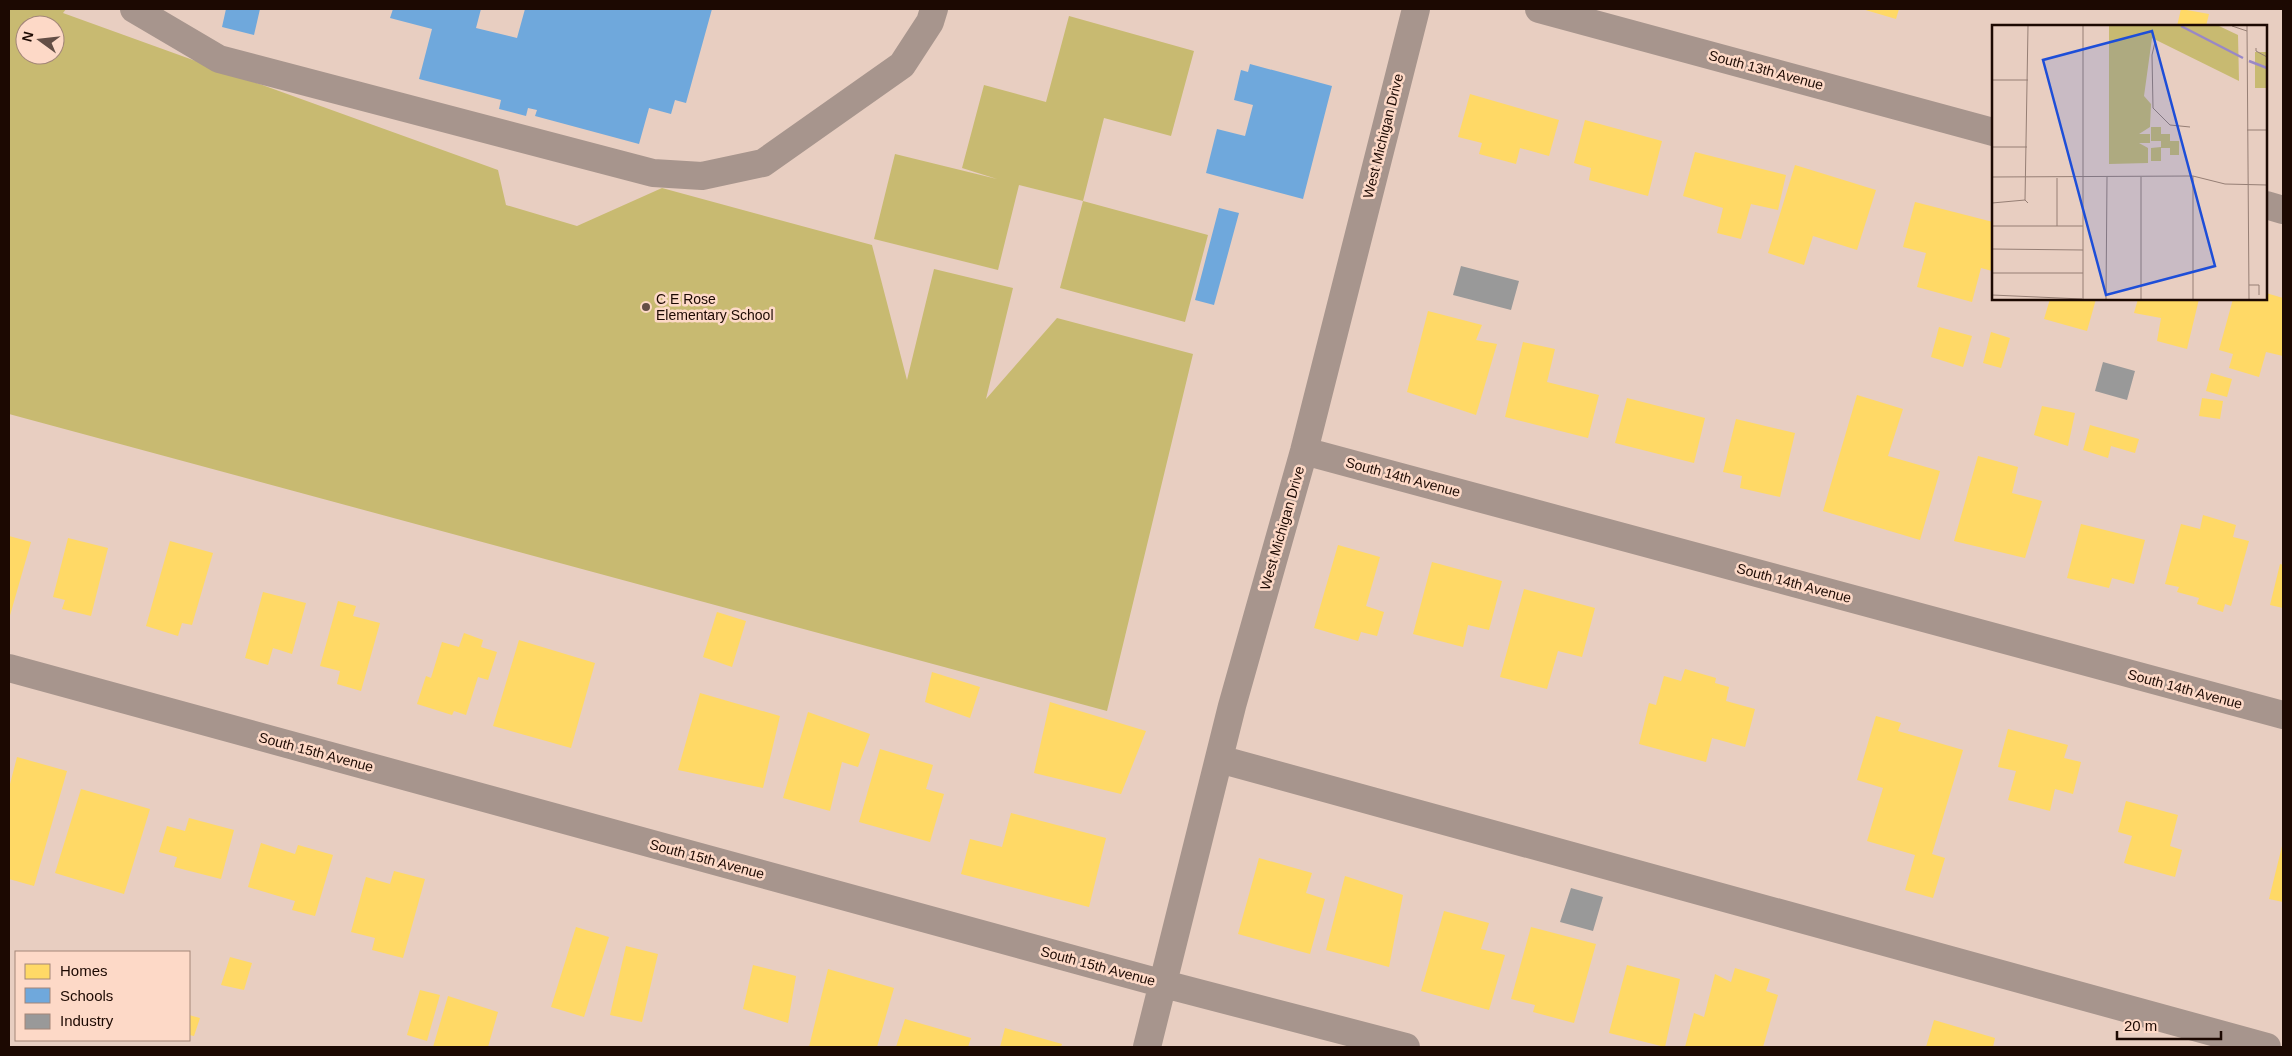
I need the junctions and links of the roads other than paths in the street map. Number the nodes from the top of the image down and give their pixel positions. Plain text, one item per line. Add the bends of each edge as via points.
1 (134, 9) edge
2 (934, 9) edge
3 (1416, 9) edge
4 (1539, 9) edge
5 (1992, 132) edge
6 (2267, 205) edge
7 (2283, 210) edge
8 (1304, 451) junction
9 (9, 668) edge
10 (2283, 715) edge
11 (1219, 760) junction
12 (1164, 984) junction
13 (1147, 1047) edge
14 (1406, 1047) edge
15 (2267, 1047) edge

1 - 2 street via 219,59 653,173 702,176 763,163 902,65 930,22
3 - 8 street, West Michigan Drive
4 - 5 street, South 13th Avenue
6 - 7 street
8 - 10 street, South 14th Avenue
8 - 11 street, West Michigan Drive
9 - 12 street, South 15th Avenue
11 - 12 street, West Michigan Drive
11 - 15 street
12 - 13 street, West Michigan Drive
12 - 14 street, South 15th Avenue

